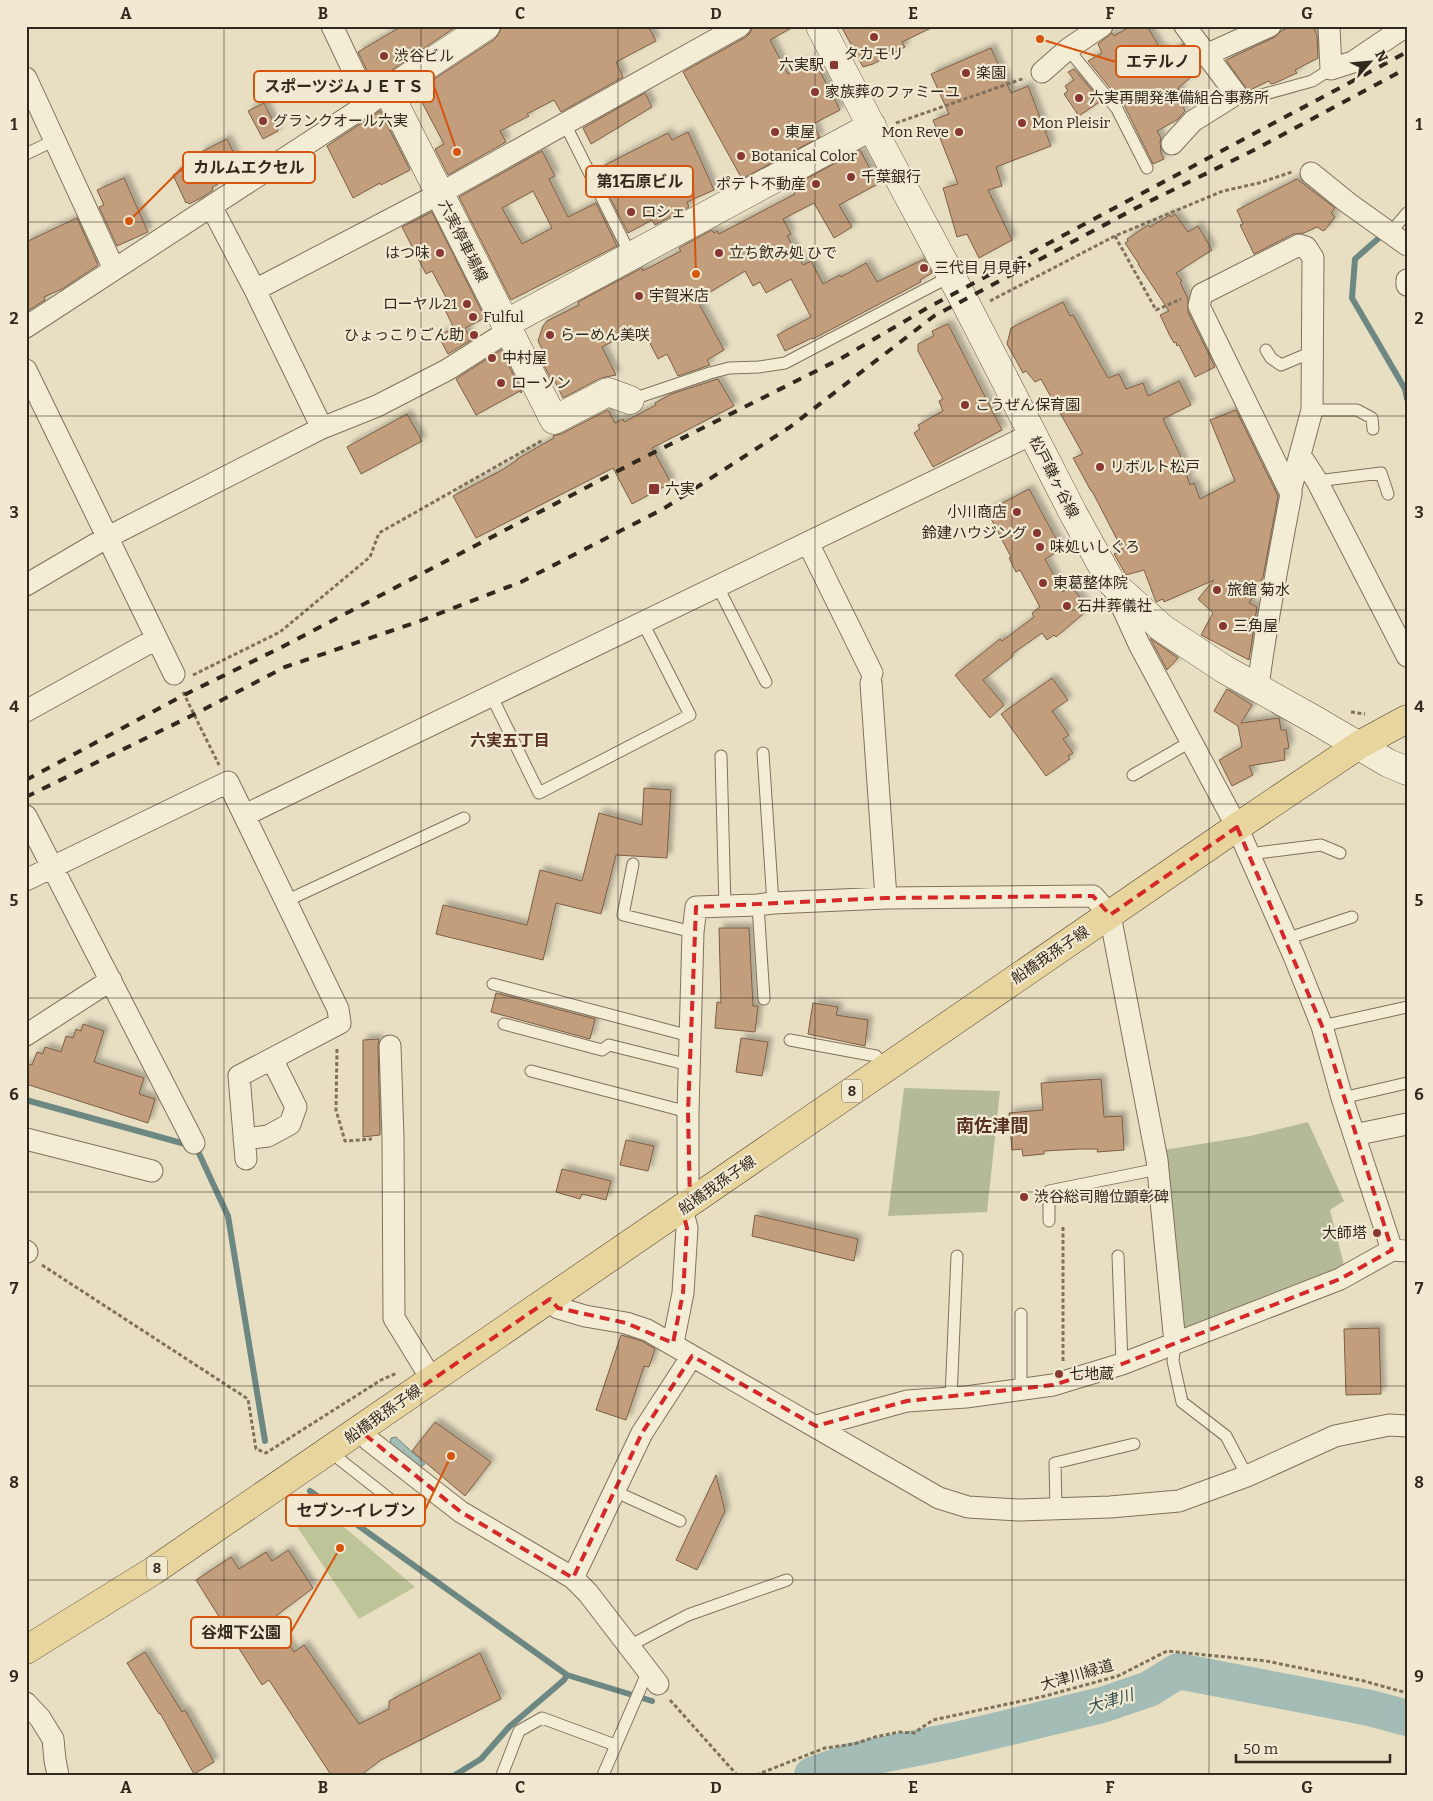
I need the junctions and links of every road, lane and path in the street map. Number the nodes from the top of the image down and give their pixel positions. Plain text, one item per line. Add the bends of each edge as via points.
1 (332, 26) edge
2 (486, 26) edge
3 (740, 26) edge
4 (820, 26) edge
5 (1102, 26) edge
6 (1185, 26) edge
7 (1270, 26) edge
8 (1329, 26) edge
9 (1406, 26) edge
10 (1068, 49) junction
11 (1208, 54) junction
12 (1331, 69) junction
13 (1042, 72) dead end
14 (26, 78) edge
15 (1012, 82) dead end
16 (1236, 94) junction
17 (378, 97) junction
18 (565, 124) junction
19 (880, 126) junction
20 (55, 140) junction
21 (1172, 144) dead end
22 (26, 154) edge
23 (1147, 168) dead end
24 (1311, 174) joint
25 (439, 194) junction
26 (211, 206) junction
27 (1407, 213) edge
28 (1390, 233) junction
29 (1115, 236) junction
30 (1407, 245) edge
31 (631, 256) junction
32 (114, 270) junction
33 (951, 276) junction
34 (1407, 280) edge
35 (1407, 285) edge
36 (255, 290) junction
37 (1202, 294) junction
38 (970, 312) junction
39 (26, 327) edge
40 (507, 328) junction
41 (1266, 350) dead end
42 (1312, 352) junction
43 (26, 370) edge
44 (630, 400) joint
45 (1312, 410) junction
46 (554, 420) junction
47 (322, 428) junction
48 (1374, 429) dead end
49 (1032, 434) junction
50 (1300, 455) junction
51 (1317, 481) junction
52 (1291, 494) junction
53 (1388, 494) dead end
54 (106, 538) junction
55 (808, 543) junction
56 (1111, 582) junction
57 (26, 585) edge
58 (718, 587) junction
59 (643, 623) junction
60 (156, 639) junction
61 (1407, 656) edge
62 (182, 675) junction
63 (766, 682) dead end
64 (1258, 687) junction
65 (491, 695) junction
66 (26, 711) edge
67 (1344, 711) dead end
68 (1367, 714) dead end
69 (1407, 719) edge
70 (1190, 742) junction
71 (1359, 746) junction
72 (763, 753) dead end
73 (721, 756) dead end
74 (1407, 771) edge
75 (1133, 775) dead end
76 (228, 782) junction
77 (244, 815) junction
78 (26, 816) edge
79 (464, 818) dead end
80 (1237, 827) junction
81 (1340, 853) dead end
82 (1249, 854) junction
83 (633, 864) dead end
84 (53, 867) junction
85 (26, 880) edge
86 (886, 898) junction
87 (286, 901) junction
88 (765, 904) junction
89 (725, 907) junction
90 (1110, 915) junction
91 (1352, 917) dead end
92 (693, 932) junction
93 (1286, 939) junction
94 (111, 980) junction
95 (493, 984) dead end
96 (764, 999) dead end
97 (1407, 1007) edge
98 (340, 1022) junction
99 (504, 1024) dead end
100 (1322, 1026) junction
101 (26, 1035) edge
102 (690, 1036) junction
103 (790, 1040) dead end
104 (390, 1046) dead end
105 (272, 1059) junction
106 (689, 1065) junction
107 (885, 1068) junction
108 (531, 1071) dead end
109 (1407, 1083) edge
110 (1342, 1098) junction
111 (688, 1112) junction
112 (1407, 1124) edge
113 (1354, 1135) junction
114 (393, 1138) junction
115 (26, 1139) edge
116 (194, 1143) dead end
117 (1158, 1169) junction
118 (152, 1171) dead end
119 (686, 1206) junction
120 (1049, 1220) dead end
121 (1063, 1223) dead end
122 (1399, 1251) edge
123 (956, 1256) dead end
124 (1118, 1256) dead end
125 (29, 1257) edge
126 (550, 1299) junction
127 (1021, 1314) dead end
128 (1175, 1343) junction
129 (672, 1344) junction
130 (692, 1356) junction
131 (1122, 1364) junction
132 (426, 1371) junction
133 (1063, 1382) junction
134 (1021, 1389) junction
135 (951, 1398) junction
136 (816, 1426) junction
137 (1407, 1426) edge
138 (359, 1430) junction
139 (1134, 1444) dead end
140 (329, 1451) junction
141 (1247, 1476) junction
142 (614, 1491) junction
143 (1056, 1509) junction
144 (406, 1511) dead end
145 (680, 1521) dead end
146 (573, 1578) junction
147 (787, 1580) dead end
148 (629, 1646) junction
149 (26, 1650) edge
150 (653, 1677) junction
151 (1407, 1693) edge
152 (26, 1702) edge
153 (615, 1745) junction
154 (58, 1775) edge
155 (502, 1775) edge
156 (603, 1775) edge
157 (737, 1775) edge
158 (756, 1775) edge

1 - 17 street
2 - 17 main road
3 - 18 street
4 - 19 main road, 松戸鎌ヶ谷線
5 - 10 street
6 - 11 street
7 - 11 street
8 - 12 street
9 - 12 street via 1353,62
10 - 13 street
10 - 23 lane via 1117,109
11 - 16 street
12 - 16 lane via 1312,81 1247,99
14 - 20 street
15 - 19 path
16 - 21 street via 1193,121
17 - 25 main road, 六実停車場線
17 - 26 street
18 - 25 street
18 - 31 lane
19 - 31 main road
19 - 33 main road, 松戸鎌ヶ谷線
20 - 22 lane
20 - 32 street
24 - 28 street
24 - 29 path via 1294,171 1223,192
25 - 36 street
25 - 40 main road, 六実停車場線
26 - 32 street
26 - 36 street
27 - 28 lane
28 - 30 street
29 - 37 path via 1156,310 1189,295
29 - 38 path
31 - 40 main road
32 - 39 street
33 - 38 main road, 松戸鎌ヶ谷線
33 - 44 lane via 785,363 710,372
34 - 35 street
36 - 47 street
37 - 42 street via 1299,245 1306,246 1313,258
37 - 52 street via 1199,306
38 - 49 main road, 松戸鎌ヶ谷線
40 - 46 main road, 六実停車場線
40 - 47 street via 447,370 377,406
41 - 42 lane via 1281,365
42 - 45 street
43 - 54 street
44 - 46 main road via 608,392
45 - 48 lane via 1357,410 1372,418
45 - 50 street
46 - 62 path via 545,439 536,446 379,534 370,557 280,632
47 - 54 street
49 - 55 street
49 - 56 main road, 松戸鎌ヶ谷線
50 - 51 street
50 - 52 street
51 - 53 lane via 1381,473
51 - 61 street
52 - 64 street
54 - 57 street
54 - 60 street
55 - 58 street
55 - 86 street via 871,678
56 - 64 main road, 松戸鎌ヶ谷線 via 1162,628 1224,670
56 - 70 street via 1130,627
58 - 59 street
58 - 63 lane
59 - 65 street
59 - 65 lane via 690,715 539,793
60 - 62 street
60 - 66 street
62 - 76 path
64 - 71 main road, 松戸鎌ヶ谷線
65 - 77 street
67 - 68 path
69 - 71 main road, 船橋我孫子線 / 8
70 - 75 lane
70 - 80 street
71 - 74 main road, 松戸鎌ヶ谷線
71 - 80 main road, 船橋我孫子線 / 8
72 - 88 lane
73 - 89 lane
76 - 77 street
76 - 84 street
77 - 87 street
78 - 84 street
79 - 87 lane
80 - 82 street
80 - 90 main road, 船橋我孫子線 / 8
81 - 82 lane via 1321,845
82 - 93 street
83 - 92 lane via 623,915
84 - 85 street
84 - 94 street
86 - 88 street
86 - 90 street via 1093,896
87 - 98 street via 338,1009
88 - 89 street
88 - 96 lane
89 - 92 street via 696,907
90 - 107 main road, 船橋我孫子線 / 8
90 - 117 street
91 - 93 lane
92 - 102 street
93 - 100 street
94 - 101 street
94 - 116 street
95 - 102 lane
97 - 100 lane
98 - 105 street
98 - 114 path via 336,1110 345,1141
99 - 106 lane via 602,1050 609,1045
100 - 110 street
102 - 106 street
103 - 107 lane via 876,1056
104 - 114 street
105 - 105 street via 240,1076 245,1149 290,1124 296,1107
106 - 111 street
107 - 119 main road, 船橋我孫子線 / 8
108 - 111 lane
109 - 110 lane
110 - 113 street
111 - 119 street
112 - 113 street
113 - 122 street
114 - 132 street via 394,1318
115 - 118 street
117 - 120 lane via 1049,1191
117 - 128 street
119 - 126 main road, 船橋我孫子線 / 8
119 - 129 street via 683,1293
121 - 133 path
122 - 128 street via 1340,1280
123 - 135 lane
124 - 131 lane
125 - 132 path via 248,1399 256,1448 266,1453 381,1380
126 - 129 street via 558,1308 626,1323
126 - 132 main road, 船橋我孫子線 / 8
127 - 134 lane
128 - 131 street
128 - 141 lane via 1173,1361 1182,1402 1226,1436
129 - 130 street
130 - 136 street
130 - 142 street via 642,1433
131 - 133 street
132 - 138 main road, 船橋我孫子線 / 8
133 - 134 street
134 - 135 street
135 - 136 street via 908,1401
136 - 143 street via 939,1498 968,1507
137 - 141 street via 1389,1425 1335,1436
138 - 140 main road, 船橋我孫子線 / 8
138 - 146 street via 461,1512
139 - 143 lane via 1055,1463
140 - 144 lane
140 - 149 main road, 船橋我孫子線 / 8 via 153,1571
141 - 143 street via 1180,1501
142 - 145 lane
142 - 146 street
146 - 148 street
147 - 148 lane via 688,1616
148 - 150 street
150 - 153 lane via 636,1697
150 - 157 path
151 - 158 path, 大津川緑道 via 1266,1661 1167,1651 1118,1676 1046,1696 933,1720 914,1733 899,1732 825,1748
152 - 154 street via 53,1739
153 - 155 lane via 542,1718 519,1731
153 - 156 lane

